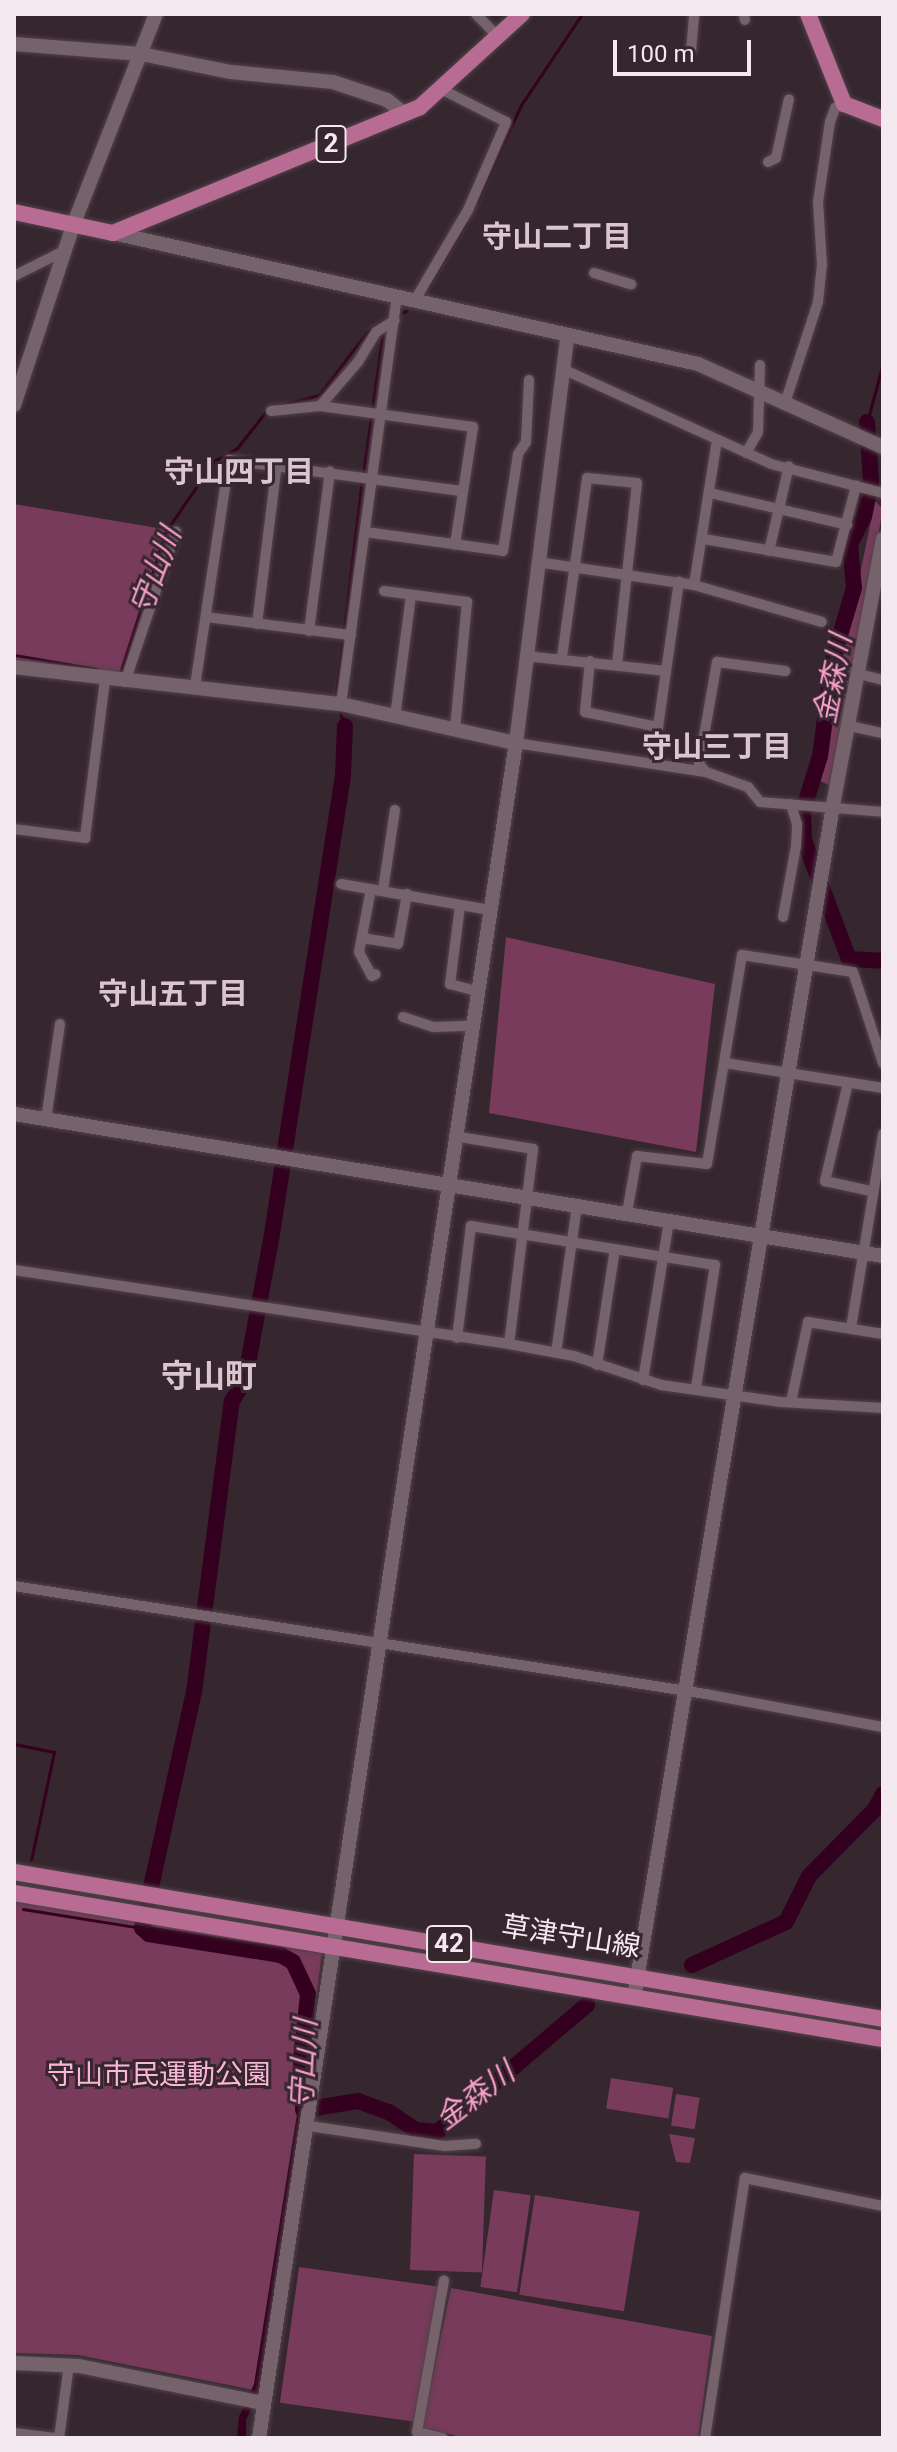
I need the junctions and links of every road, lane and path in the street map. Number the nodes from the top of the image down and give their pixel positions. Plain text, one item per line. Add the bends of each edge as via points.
1 (156, 14) edge
2 (476, 14) edge
3 (522, 14) edge
4 (694, 14) edge
5 (808, 14) edge
6 (500, 39) junction
7 (14, 44) edge
8 (691, 51) dead end
9 (141, 54) junction
10 (443, 90) junction
11 (789, 99) dead end
12 (844, 104) junction
13 (405, 114) junction
14 (883, 119) edge
15 (768, 162) dead end
16 (14, 212) edge
17 (74, 223) junction
18 (113, 233) junction
19 (66, 250) junction
20 (594, 273) dead end
21 (14, 276) edge
22 (631, 284) dead end
23 (397, 297) junction
24 (415, 300) junction
25 (395, 320) junction
26 (567, 337) junction
27 (760, 365) dead end
28 (565, 370) junction
29 (529, 380) dead end
30 (762, 393) junction
31 (785, 403) junction
32 (14, 405) edge
33 (320, 406) junction
34 (271, 411) dead end
35 (381, 416) junction
36 (717, 440) junction
37 (883, 447) edge
38 (746, 453) junction
39 (277, 464) junction
40 (789, 466) junction
41 (330, 471) junction
42 (372, 480) junction
43 (856, 486) junction
44 (462, 491) junction
45 (710, 493) junction
46 (883, 493) edge
47 (779, 509) junction
48 (847, 525) junction
49 (176, 531) dead end
50 (365, 532) junction
51 (704, 539) junction
52 (883, 539) edge
53 (455, 545) junction
54 (769, 551) junction
55 (537, 562) junction
56 (576, 568) junction
57 (628, 573) junction
58 (679, 582) junction
59 (694, 585) junction
60 (384, 591) dead end
61 (411, 596) junction
62 (206, 617) junction
63 (822, 622) dead end
64 (257, 624) junction
65 (309, 631) junction
66 (351, 635) junction
67 (525, 656) junction
68 (562, 657) junction
69 (590, 661) junction
70 (617, 663) junction
71 (14, 667) edge
72 (666, 671) junction
73 (785, 671) dead end
74 (859, 674) junction
75 (105, 680) junction
76 (883, 680) edge
77 (125, 682) junction
78 (195, 686) junction
79 (341, 704) junction
80 (395, 717) junction
81 (849, 726) junction
82 (455, 728) junction
83 (883, 733) edge
84 (516, 743) junction
85 (706, 772) junction
86 (791, 804) junction
87 (833, 805) junction
88 (395, 810) dead end
89 (883, 812) edge
90 (14, 829) edge
91 (341, 884) dead end
92 (377, 890) junction
93 (407, 894) junction
94 (460, 906) junction
95 (490, 910) junction
96 (783, 917) dead end
97 (362, 938) junction
98 (807, 965) junction
99 (376, 974) dead end
100 (477, 991) junction
101 (403, 1017) dead end
102 (60, 1024) dead end
103 (471, 1026) junction
104 (725, 1063) junction
105 (883, 1063) edge
106 (788, 1074) junction
107 (848, 1083) junction
108 (883, 1088) edge
109 (14, 1114) edge
110 (46, 1119) junction
111 (883, 1134) edge
112 (454, 1136) junction
113 (448, 1186) junction
114 (871, 1191) junction
115 (526, 1198) junction
116 (577, 1205) junction
117 (627, 1213) junction
118 (669, 1221) junction
119 (521, 1234) junction
120 (762, 1237) junction
121 (572, 1242) junction
122 (615, 1249) junction
123 (862, 1252) junction
124 (883, 1256) edge
125 (662, 1257) junction
126 (14, 1270) edge
127 (851, 1328) junction
128 (425, 1333) junction
129 (883, 1334) edge
130 (457, 1338) junction
131 (509, 1344) junction
132 (556, 1353) junction
133 (597, 1365) junction
134 (643, 1380) junction
135 (696, 1388) junction
136 (735, 1395) junction
137 (791, 1402) junction
138 (883, 1408) edge
139 (14, 1586) edge
140 (377, 1646) junction
141 (689, 1692) junction
142 (883, 1727) edge
143 (14, 1872) edge
144 (14, 1893) edge
145 (334, 1936) junction
146 (639, 1975) junction
147 (634, 1997) junction
148 (883, 2019) edge
149 (883, 2039) edge
150 (309, 2122) junction
151 (476, 2144) dead end
152 (883, 2206) edge
153 (444, 2280) dead end
154 (14, 2363) edge
155 (69, 2365) junction
156 (262, 2403) junction
157 (14, 2433) edge
158 (56, 2438) edge
159 (259, 2438) edge
160 (443, 2438) edge
161 (705, 2438) edge

1 - 9 street
2 - 6 street
3 - 6 main road, 2
4 - 8 street
5 - 12 main road
6 - 10 main road, 2
7 - 9 street
9 - 13 street via 231,72 333,82 387,100
9 - 17 street
10 - 13 main road, 2
10 - 24 street via 506,122 468,210
11 - 15 street via 776,158
12 - 14 main road
12 - 31 street via 835,108 830,122 818,202 818,302
13 - 18 main road, 2
16 - 17 main road
17 - 18 main road
17 - 19 street
18 - 23 street
19 - 21 street
19 - 32 street
20 - 22 street
23 - 24 street
23 - 25 street
24 - 26 street
25 - 33 street via 376,332
25 - 35 street
26 - 28 street
26 - 30 street via 698,364
27 - 30 street
28 - 36 street
28 - 55 street
29 - 53 street via 526,442 518,454 503,551
30 - 31 street
30 - 38 street via 758,432
31 - 37 street
33 - 34 street
33 - 35 street
35 - 42 street
35 - 44 street via 473,427
36 - 38 street
36 - 45 street
38 - 40 street
39 - 41 street
39 - 62 street via 229,460
39 - 64 street
40 - 43 street
40 - 47 street
41 - 42 street
41 - 65 street
42 - 44 street
42 - 50 street
43 - 46 street
43 - 48 street
44 - 53 street
45 - 47 street
45 - 51 street
47 - 48 street
47 - 54 street
48 - 54 street via 836,562
49 - 77 street
50 - 53 street
50 - 66 street
51 - 54 street
51 - 59 street
52 - 74 street
55 - 56 street
55 - 67 street
56 - 57 street
56 - 57 street via 587,478 637,483
56 - 68 street
57 - 58 street
57 - 70 street
58 - 59 street
58 - 72 street
59 - 63 street
60 - 61 street
61 - 80 street
61 - 82 street via 467,602
62 - 64 street
62 - 78 street
64 - 65 street
65 - 66 street
66 - 79 street
67 - 68 street
67 - 84 street
68 - 69 street
69 - 70 street
69 - 72 street via 585,712 658,727
70 - 72 street
71 - 75 street
73 - 85 street via 717,662 699,764
74 - 76 street
74 - 81 street
75 - 77 street
75 - 90 street via 85,838
77 - 78 street
78 - 79 street
79 - 80 street
80 - 82 street
81 - 83 street
81 - 87 street
82 - 84 street
84 - 85 street
84 - 95 street
85 - 86 street via 748,787 760,802
86 - 87 street
86 - 96 street via 796,846
87 - 89 street
87 - 98 street
88 - 92 street
91 - 92 street
92 - 93 street
92 - 97 street
93 - 94 street
93 - 97 street via 398,944
94 - 95 street
94 - 100 street via 450,984
95 - 100 street
97 - 99 street via 359,952 372,976
98 - 104 street via 742,955
98 - 105 street via 853,972
98 - 106 street
100 - 103 street
101 - 103 street via 433,1027
102 - 110 street
103 - 112 street
104 - 106 street
104 - 117 street via 707,1164 637,1156
106 - 107 street
106 - 120 street
107 - 108 street
107 - 114 street via 825,1181
109 - 110 street
110 - 113 street
111 - 114 street
112 - 113 street
112 - 115 street via 533,1149
113 - 115 street
113 - 128 street
114 - 123 street
115 - 116 street
115 - 119 street
116 - 117 street
116 - 121 street
117 - 118 street
118 - 120 street
118 - 125 street
119 - 121 street
119 - 130 street via 471,1226
119 - 131 street
120 - 123 street
120 - 136 street
121 - 122 street
121 - 132 street
122 - 125 street
122 - 133 street
123 - 124 street
123 - 127 street
125 - 134 street
125 - 135 street via 715,1265
126 - 128 street
127 - 129 street
127 - 137 street via 808,1322
128 - 130 street
128 - 140 street
130 - 131 street
131 - 132 street
132 - 133 street
133 - 134 street
134 - 135 street
135 - 136 street
136 - 137 street
136 - 141 street
137 - 138 street
139 - 140 street
140 - 141 street
140 - 145 street
141 - 142 street
141 - 146 street
143 - 145 main road, 草津守山線 / 42
144 - 145 main road, 草津守山線 / 42
145 - 146 main road, 草津守山線 / 42
145 - 147 main road, 草津守山線 / 42
145 - 150 street
146 - 147 street
146 - 148 main road, 草津守山線 / 42
147 - 149 main road, 草津守山線 / 42
150 - 151 street via 445,2146
150 - 156 street
152 - 161 street via 745,2178
153 - 160 street via 417,2432
154 - 155 street
155 - 156 street
155 - 158 street
156 - 159 street
157 - 158 street

